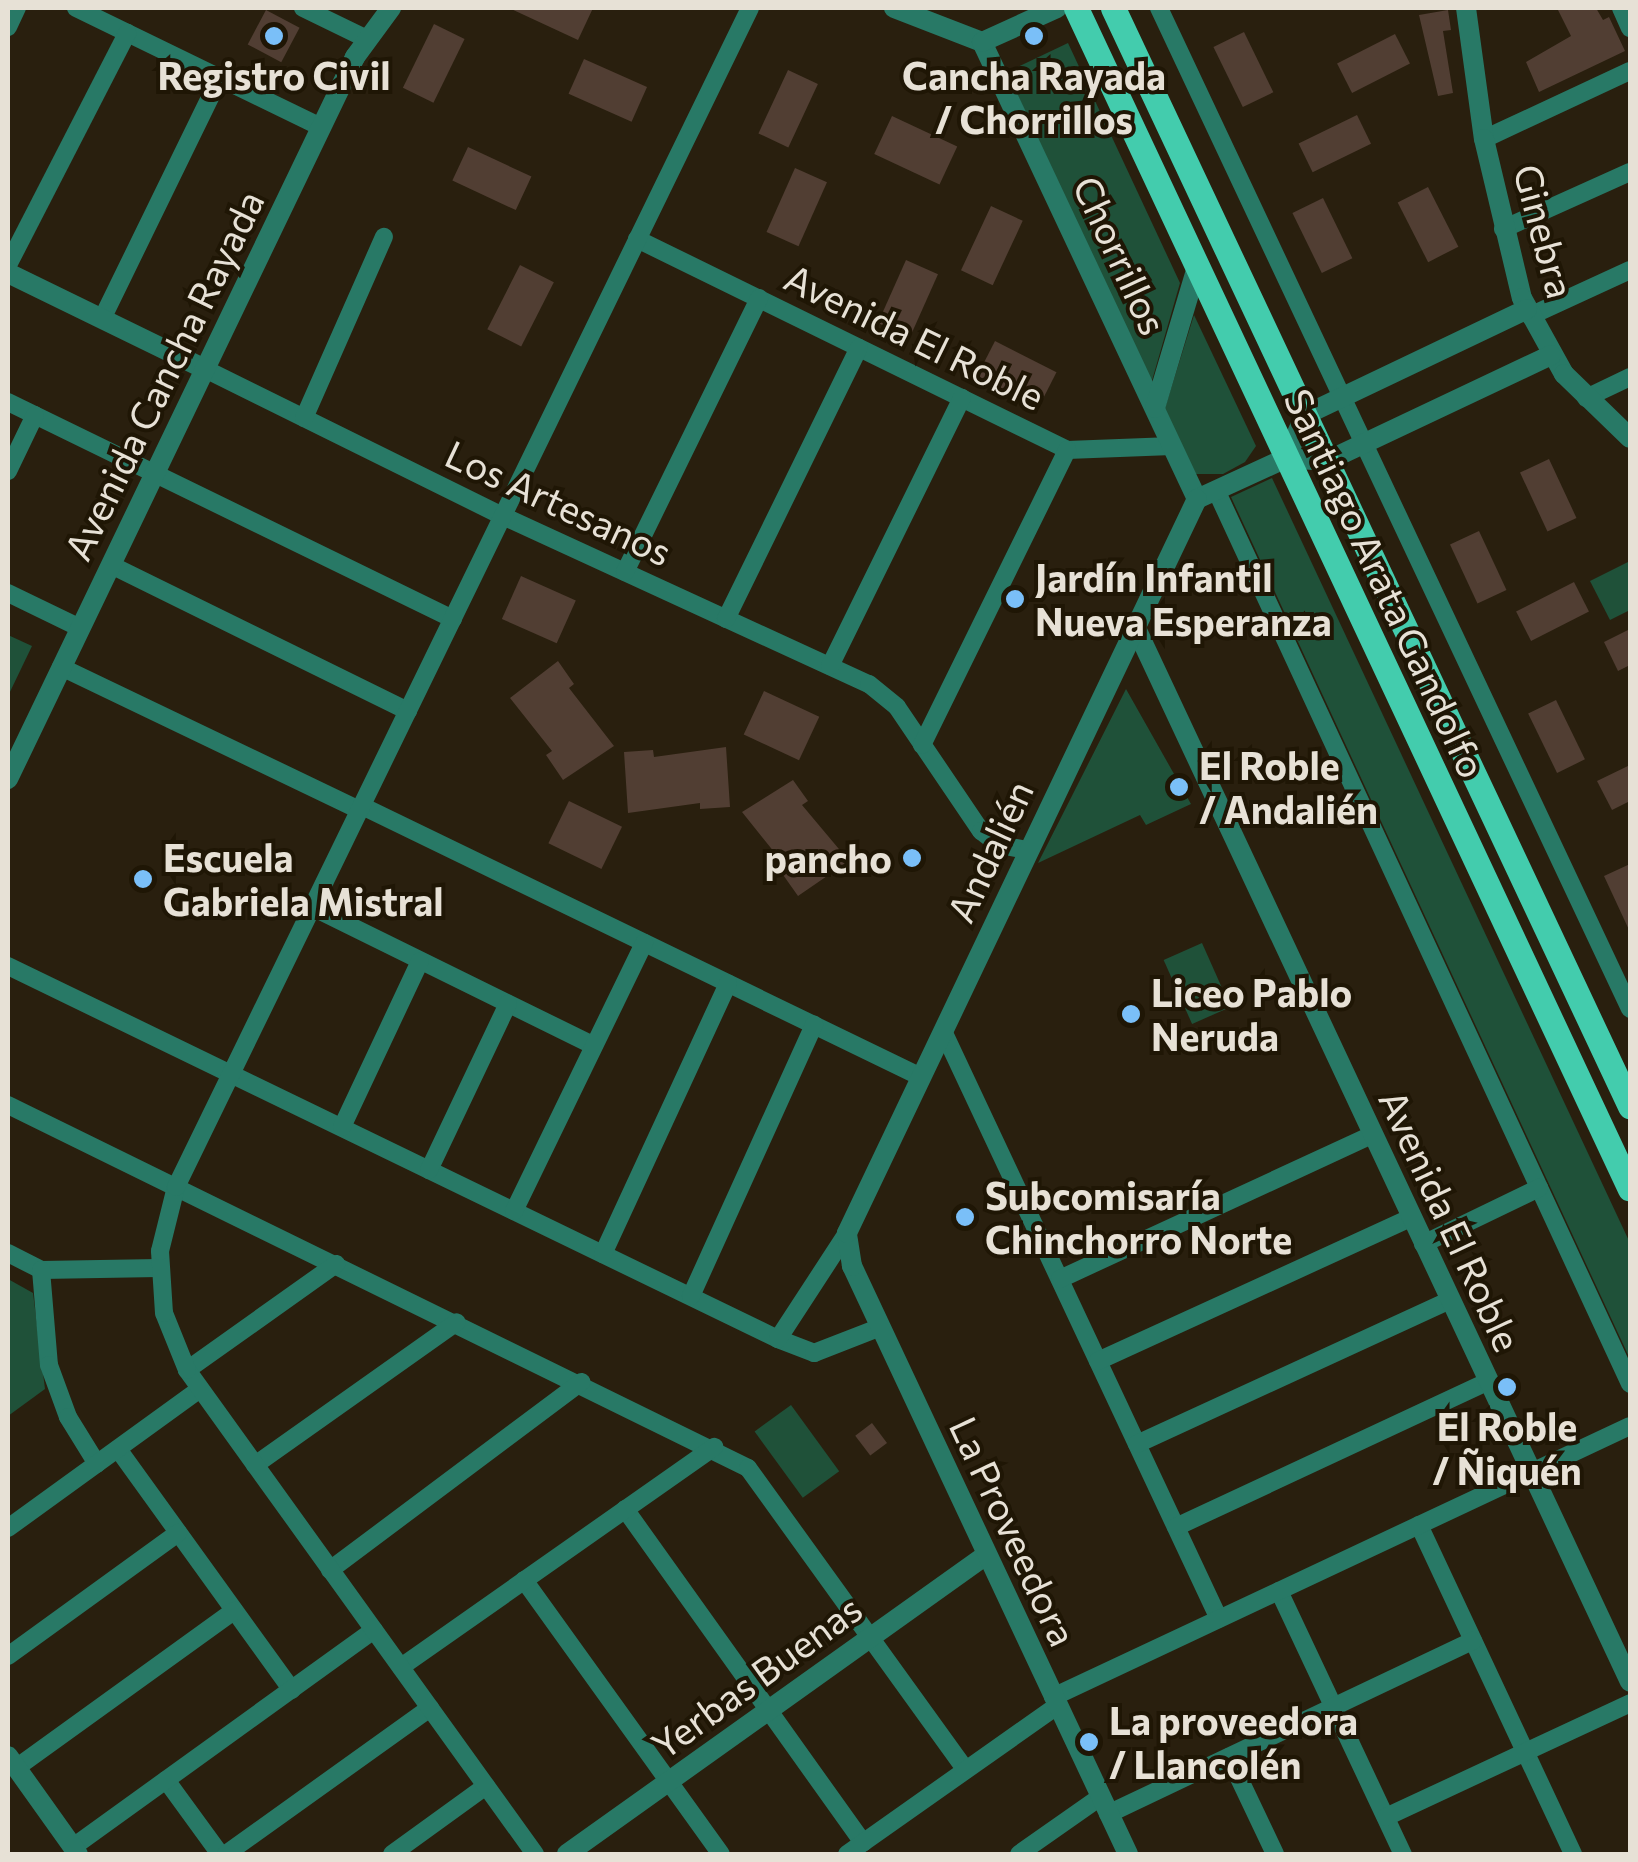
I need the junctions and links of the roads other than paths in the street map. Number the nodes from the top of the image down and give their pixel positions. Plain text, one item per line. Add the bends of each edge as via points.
1 (17, 8) edge
2 (76, 8) edge
3 (303, 8) edge
4 (390, 8) edge
5 (750, 8) edge
6 (894, 8) edge
7 (1057, 8) edge
8 (1076, 8) edge
9 (1113, 8) edge
10 (1159, 8) edge
11 (1466, 8) edge
12 (1621, 8) edge
13 (1630, 26) edge
14 (8, 28) edge
15 (127, 32) junction
16 (365, 38) junction
17 (982, 42) junction
18 (1630, 70) edge
19 (220, 78) junction
20 (322, 126) junction
21 (1484, 139) junction
22 (1630, 172) edge
23 (1503, 229) junction
24 (384, 238) dead end
25 (637, 239) junction
26 (1197, 267) junction
27 (8, 269) edge
28 (1630, 270) edge
29 (759, 298) junction
30 (1528, 313) junction
31 (102, 319) junction
32 (858, 348) junction
33 (1551, 355) junction
34 (205, 369) junction
35 (1630, 377) edge
36 (1342, 396) junction
37 (962, 398) junction
38 (1586, 398) junction
39 (8, 402) edge
40 (1155, 408) junction
41 (1305, 414) junction
42 (35, 415) junction
43 (304, 418) junction
44 (1630, 438) edge
45 (1365, 444) junction
46 (1172, 446) junction
47 (1068, 450) junction
48 (1286, 458) junction
49 (1327, 461) junction
50 (8, 470) edge
51 (155, 473) junction
52 (1206, 495) junction
53 (502, 516) junction
54 (110, 565) junction
55 (624, 572) junction
56 (8, 594) edge
57 (453, 619) junction
58 (726, 619) junction
59 (1134, 624) junction
60 (80, 628) junction
61 (830, 666) junction
62 (61, 667) junction
63 (408, 710) junction
64 (922, 745) junction
65 (14, 747) edge
66 (8, 779) edge
67 (361, 808) junction
68 (1028, 850) junction
69 (312, 907) junction
70 (644, 943) junction
71 (420, 961) junction
72 (8, 966) edge
73 (728, 984) junction
74 (508, 1004) junction
75 (1630, 1010) edge
76 (814, 1026) junction
77 (944, 1033) junction
78 (594, 1046) junction
79 (231, 1074) junction
80 (921, 1078) junction
81 (8, 1105) edge
82 (1630, 1106) edge
83 (342, 1128) junction
84 (1371, 1134) junction
85 (429, 1170) junction
86 (176, 1187) junction
87 (1539, 1188) junction
88 (1630, 1189) edge
89 (514, 1211) junction
90 (1411, 1218) junction
91 (847, 1233) junction
92 (1423, 1244) junction
93 (8, 1254) edge
94 (603, 1254) junction
95 (336, 1264) junction
96 (159, 1268) junction
97 (40, 1270) junction
98 (1060, 1280) junction
99 (690, 1296) junction
100 (1450, 1300) junction
101 (457, 1322) junction
102 (880, 1328) junction
103 (778, 1339) junction
104 (1098, 1362) junction
105 (188, 1370) junction
106 (1489, 1381) junction
107 (581, 1382) junction
108 (1630, 1384) edge
109 (200, 1389) junction
110 (1630, 1426) edge
111 (1137, 1444) junction
112 (118, 1449) junction
113 (718, 1449) junction
114 (97, 1464) junction
115 (255, 1466) junction
116 (1533, 1472) junction
117 (624, 1509) junction
118 (1419, 1525) junction
119 (1176, 1527) junction
120 (8, 1528) edge
121 (178, 1533) junction
122 (986, 1554) junction
123 (330, 1570) junction
124 (524, 1580) junction
125 (1279, 1592) junction
126 (234, 1610) junction
127 (1219, 1619) junction
128 (374, 1630) junction
129 (870, 1636) junction
130 (1474, 1641) junction
131 (8, 1656) edge
132 (400, 1668) junction
133 (1630, 1682) edge
134 (292, 1690) junction
135 (1055, 1702) junction
136 (1630, 1703) edge
137 (1333, 1707) junction
138 (430, 1708) junction
139 (768, 1710) junction
140 (1525, 1752) junction
141 (1229, 1757) junction
142 (12, 1762) edge
143 (966, 1770) junction
144 (166, 1780) junction
145 (668, 1781) junction
146 (486, 1786) junction
147 (1104, 1806) junction
148 (1386, 1817) junction
149 (863, 1843) junction
150 (76, 1851) edge
151 (1568, 1853) edge
152 (223, 1854) edge
153 (392, 1854) edge
154 (535, 1854) edge
155 (567, 1854) edge
156 (721, 1854) edge
157 (847, 1854) edge
158 (1019, 1854) edge
159 (1128, 1854) edge
160 (1275, 1854) edge
161 (1403, 1854) edge

1 - 14 street
2 - 15 street
3 - 16 street
4 - 16 street, Avenida Cancha Rayada
5 - 25 street
6 - 17 street
7 - 17 street
8 - 26 main road, Santiago Arata Gandolfo
9 - 41 main road, Santiago Arata Gandolfo
10 - 36 street, Santiago Arata Gandolfo
11 - 21 street, Ginebra
12 - 13 street
15 - 19 street
15 - 27 street
16 - 20 street, Avenida Cancha Rayada
17 - 40 street, Chorrillos
18 - 21 street
19 - 20 street
19 - 31 street
20 - 34 street, Avenida Cancha Rayada
21 - 23 street, Ginebra
22 - 23 street
23 - 30 street, Ginebra
24 - 43 street
25 - 29 street, Avenida El Roble
25 - 53 street
26 - 40 street
26 - 48 main road, Santiago Arata Gandolfo
27 - 31 street, Los Artesanos
28 - 30 street
29 - 32 street, Avenida El Roble
29 - 55 street
30 - 33 street, Ginebra
30 - 36 street
31 - 34 street, Los Artesanos
32 - 37 street, Avenida El Roble
32 - 58 street
33 - 38 street, Ginebra
33 - 45 street
34 - 43 street, Los Artesanos
34 - 51 street, Avenida Cancha Rayada
35 - 38 street
36 - 41 street
36 - 45 street, Santiago Arata Gandolfo
37 - 47 street, Avenida El Roble
37 - 61 street
38 - 44 street, Ginebra
39 - 42 street
40 - 46 street, Chorrillos
41 - 48 street
41 - 49 main road, Santiago Arata Gandolfo
42 - 50 street
42 - 51 street
43 - 53 street, Los Artesanos
45 - 49 street
45 - 75 street, Santiago Arata Gandolfo
46 - 47 street, Avenida El Roble
46 - 52 street, Chorrillos
47 - 64 street
48 - 49 street
48 - 52 street
48 - 88 main road, Santiago Arata Gandolfo
49 - 82 main road, Santiago Arata Gandolfo
51 - 54 street, Avenida Cancha Rayada
51 - 57 street
52 - 59 street, Andalién
52 - 87 street
53 - 55 street, Los Artesanos
53 - 57 street
54 - 60 street, Avenida Cancha Rayada
54 - 63 street
55 - 58 street, Los Artesanos
56 - 60 street
57 - 63 street
58 - 61 street, Los Artesanos
59 - 68 street, Andalién
59 - 84 street, Avenida El Roble
60 - 62 street, Avenida Cancha Rayada
61 - 64 street, Los Artesanos via 890,699
62 - 65 street, Avenida Cancha Rayada
62 - 67 street
63 - 67 street
64 - 68 street, Los Artesanos via 987,837
65 - 66 street, Avenida Cancha Rayada
67 - 69 street
67 - 70 street
68 - 77 street, Andalién
69 - 71 street
69 - 79 street
70 - 73 street
70 - 78 street
71 - 74 street
71 - 83 street
72 - 79 street
73 - 76 street
73 - 94 street
74 - 78 street
74 - 85 street
76 - 80 street
76 - 99 street
77 - 80 street, Andalién
77 - 98 street
78 - 89 street
79 - 83 street
79 - 86 street
80 - 91 street, Andalién
81 - 86 street
83 - 85 street
84 - 90 street, Avenida El Roble
84 - 98 street
85 - 89 street
86 - 95 street
86 - 96 street
87 - 92 street
87 - 108 street
89 - 94 street
90 - 92 street, Avenida El Roble
90 - 104 street
91 - 102 street, La Proveedora via 852,1266
91 - 103 street
92 - 100 street, Avenida El Roble
93 - 97 street
94 - 99 street
95 - 101 street
95 - 105 street
96 - 97 street
96 - 105 street via 164,1313
97 - 114 street via 49,1365 68,1417
98 - 104 street
99 - 103 street
100 - 106 street, Avenida El Roble
100 - 111 street
101 - 107 street
101 - 115 street
102 - 103 street via 814,1353
102 - 122 street, La Proveedora
104 - 111 street
105 - 109 street
106 - 116 street, Avenida El Roble
106 - 119 street
107 - 113 street
107 - 123 street
109 - 112 street
109 - 115 street
110 - 116 street
111 - 119 street
112 - 114 street
112 - 121 street
113 - 117 street
113 - 129 street via 748,1468
114 - 120 street
115 - 123 street
116 - 118 street
116 - 133 street, Avenida El Roble
117 - 124 street
117 - 139 street
118 - 125 street
118 - 130 street
119 - 127 street
121 - 126 street
121 - 131 street
122 - 129 street, Yerbas Buenas
122 - 135 street, La Proveedora
123 - 128 street
124 - 132 street
124 - 145 street
125 - 127 street
125 - 137 street
126 - 134 street
126 - 142 street
127 - 135 street
128 - 132 street
128 - 134 street
129 - 139 street, Yerbas Buenas
129 - 143 street
130 - 137 street
130 - 140 street
132 - 138 street
134 - 144 street
135 - 143 street
135 - 147 street, La Proveedora
136 - 140 street
137 - 141 street
137 - 148 street
138 - 146 street
138 - 152 street
139 - 145 street, Yerbas Buenas
139 - 149 street
140 - 148 street
140 - 151 street
141 - 147 street
141 - 160 street
142 - 150 street
143 - 149 street
144 - 150 street
144 - 152 street
145 - 155 street, Yerbas Buenas
145 - 156 street
146 - 153 street
146 - 154 street
147 - 158 street
147 - 159 street, La Proveedora
148 - 161 street
149 - 157 street

